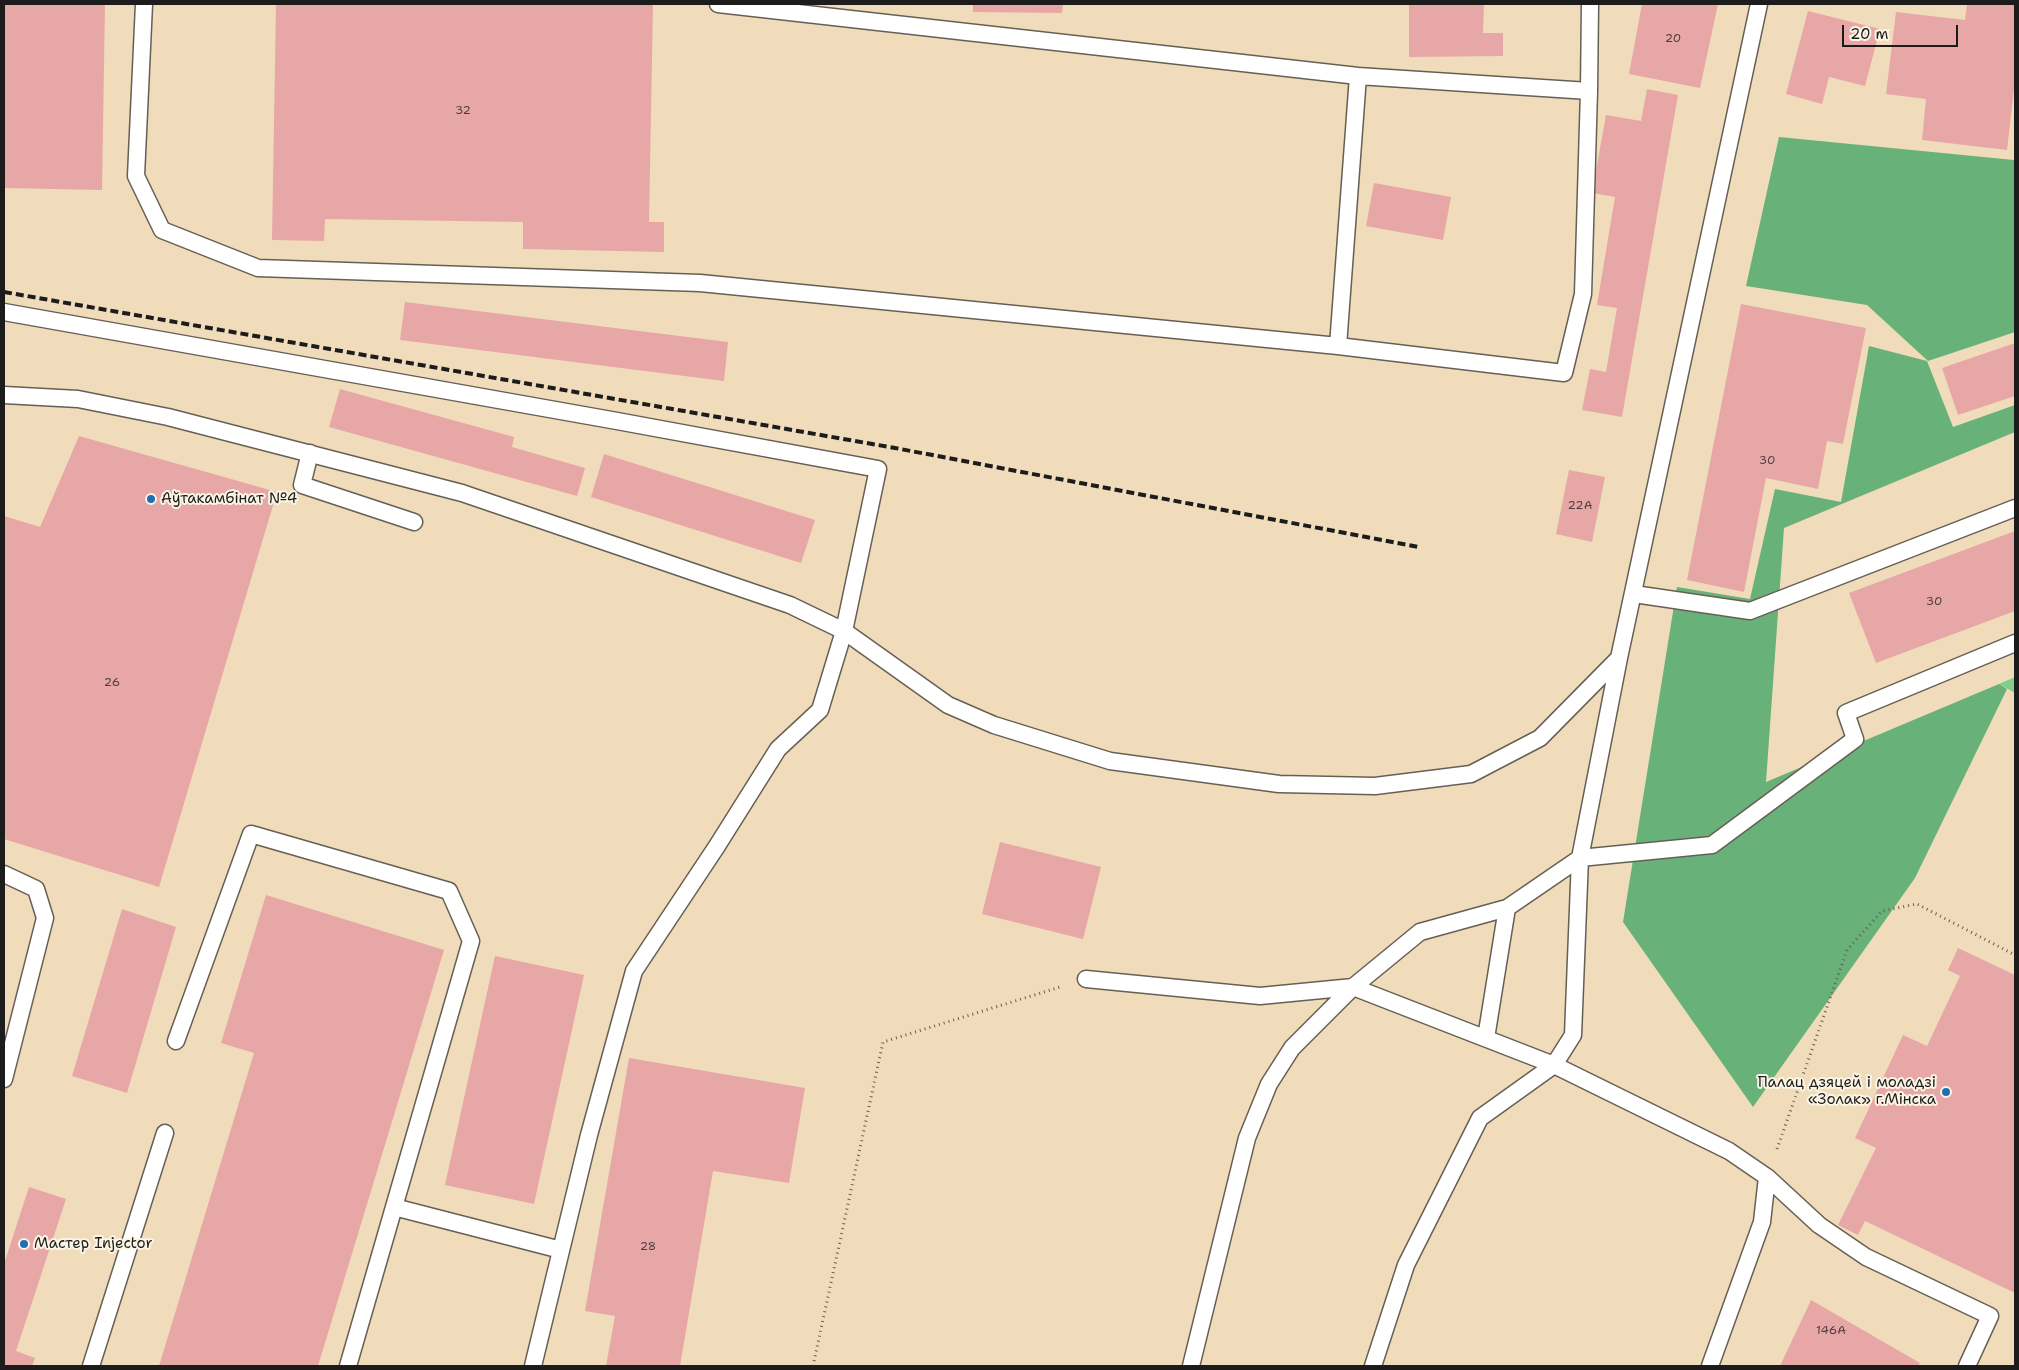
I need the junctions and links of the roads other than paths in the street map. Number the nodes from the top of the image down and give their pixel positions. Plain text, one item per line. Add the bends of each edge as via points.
1 (144, 4) edge
2 (718, 4) edge
3 (1590, 4) edge
4 (1759, 4) edge
5 (1358, 76) junction
6 (1589, 91) junction
7 (4, 312) edge
8 (1338, 346) junction
9 (4, 395) edge
10 (310, 453) junction
11 (2015, 508) edge
12 (414, 522) dead end
13 (1634, 594) junction
14 (844, 631) junction
15 (2015, 642) edge
16 (1619, 658) junction
17 (1580, 858) junction
18 (4, 874) edge
19 (1507, 908) junction
20 (1086, 979) road end
21 (1353, 987) junction
22 (1486, 1038) junction
23 (176, 1041) dead end
24 (1554, 1065) junction
25 (4, 1079) edge
26 (165, 1133) dead end
27 (1767, 1177) junction
28 (394, 1207) junction
29 (561, 1250) junction
30 (91, 1366) edge
31 (348, 1366) edge
32 (533, 1366) edge
33 (1191, 1366) edge
34 (1373, 1366) edge
35 (1710, 1366) edge
36 (1968, 1366) edge

1 - 8 lane via 136,176 162,230 258,268 700,283
2 - 5 lane
3 - 6 lane
4 - 13 lane
5 - 6 lane
5 - 8 lane
6 - 8 lane via 1583,294 1564,374
7 - 14 lane via 878,470
9 - 10 lane via 78,399 168,417
10 - 12 lane via 302,485
10 - 14 lane via 462,493 790,605
11 - 13 lane via 1750,611
13 - 16 lane
14 - 16 lane via 948,705 994,725 1110,761 1279,784 1375,786 1471,774 1540,738
14 - 29 lane via 820,710 778,749 634,971
15 - 17 lane via 1846,713 1855,739 1712,845
16 - 17 lane
17 - 19 lane
17 - 24 lane via 1573,1035
18 - 25 lane via 36,889 45,918
19 - 21 lane via 1420,932
19 - 22 lane
20 - 21 lane via 1260,996
21 - 22 lane
21 - 33 lane via 1292,1048 1269,1084 1247,1138
22 - 24 lane
23 - 28 lane via 251,834 449,891 471,941
24 - 27 lane via 1729,1151
24 - 34 lane via 1480,1118 1406,1265
26 - 30 lane
27 - 35 lane via 1762,1222
27 - 36 lane via 1819,1225 1866,1257 1990,1316
28 - 29 lane
28 - 31 lane
29 - 32 lane

